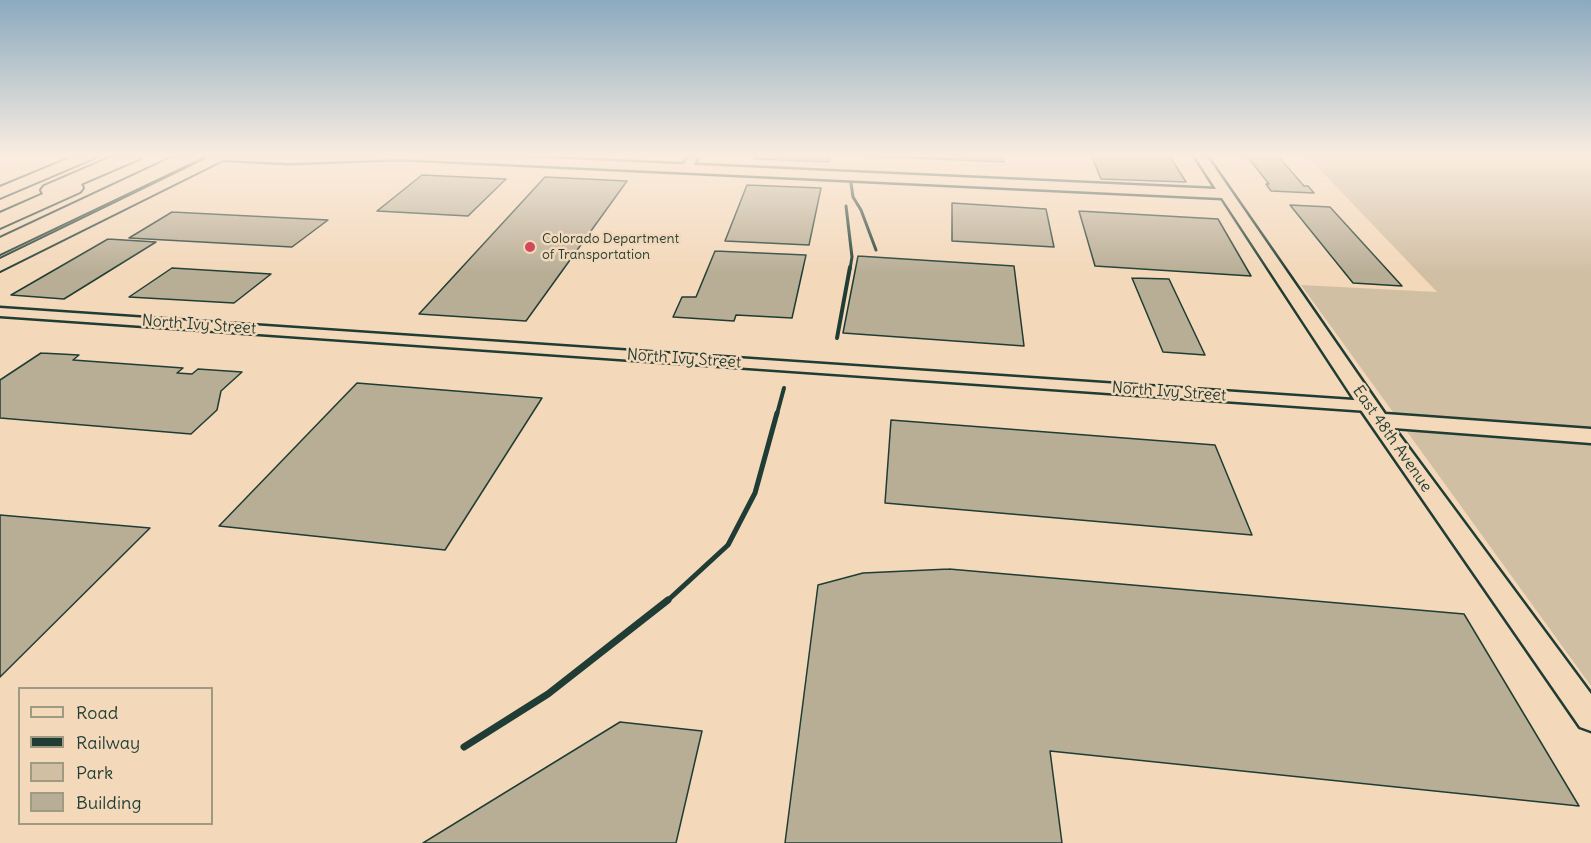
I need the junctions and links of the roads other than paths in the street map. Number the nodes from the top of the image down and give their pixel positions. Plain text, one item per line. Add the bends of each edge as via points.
1 (51, 194) edge
2 (64, 194) edge
3 (81, 194) edge
4 (96, 194) edge
5 (141, 194) edge
6 (1228, 194) edge
7 (0, 213) edge
8 (0, 221) edge
9 (0, 237) edge
10 (0, 246) edge
11 (0, 266) edge
12 (0, 312) edge
13 (1373, 413) junction
14 (1591, 436) edge
15 (1591, 718) edge

1 - 7 highway
2 - 8 highway
3 - 9 highway
4 - 10 highway via 66,214
5 - 11 main road
6 - 13 street, East 48th Avenue
12 - 13 street, North Ivy Street
13 - 14 street, North Ivy Street
13 - 15 street, East 48th Avenue

